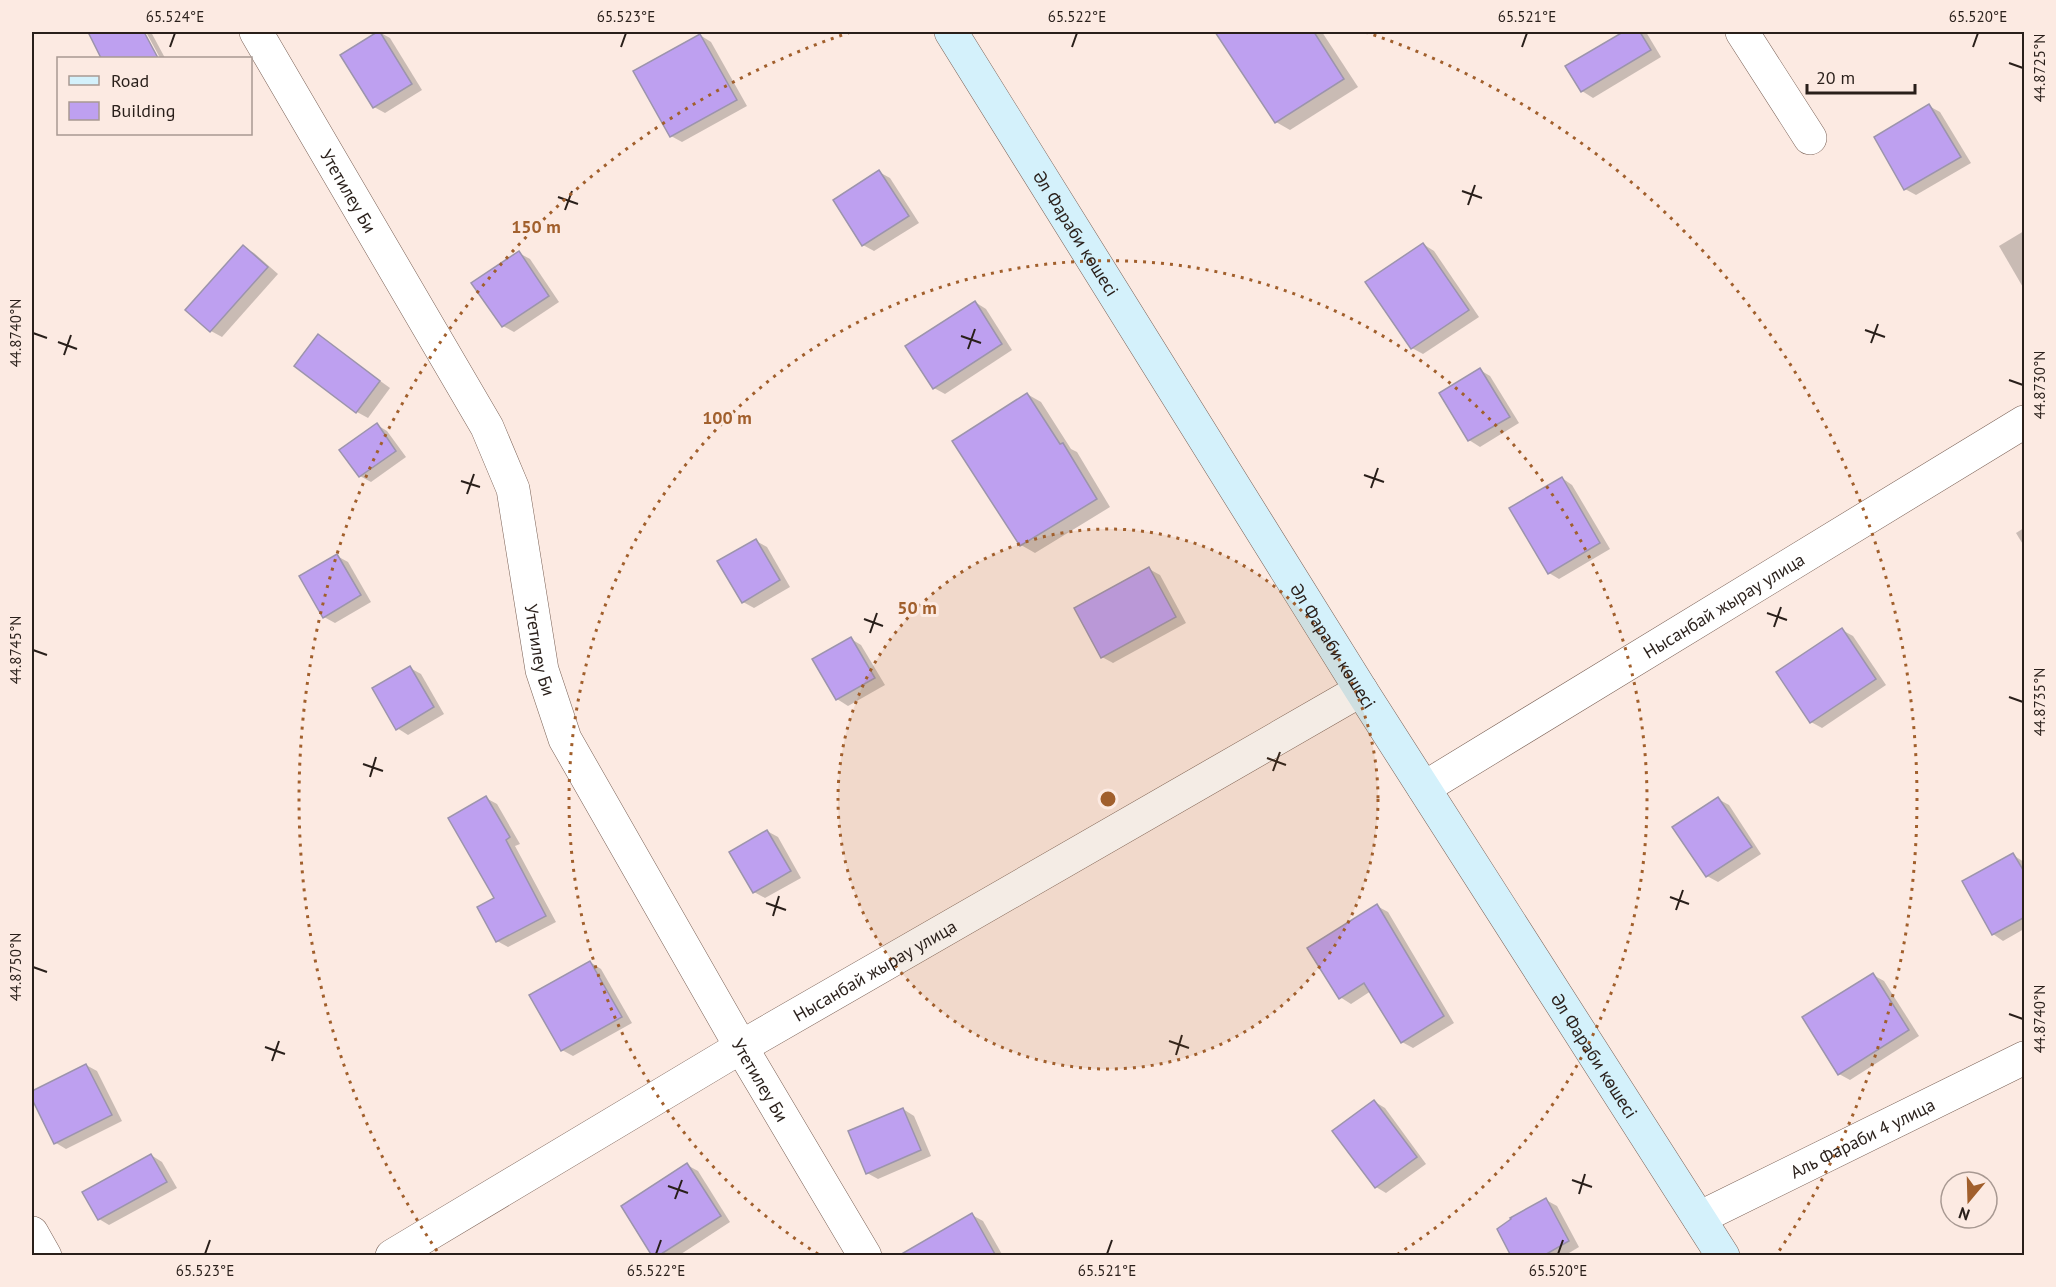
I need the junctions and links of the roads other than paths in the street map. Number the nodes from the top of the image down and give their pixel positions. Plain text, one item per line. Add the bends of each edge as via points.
1 (256, 32) edge
2 (951, 32) edge
3 (1742, 32) edge
4 (1810, 138) dead end
5 (2025, 422) edge
6 (1361, 690) junction
7 (1424, 788) junction
8 (741, 1047) junction
9 (2025, 1058) edge
10 (1699, 1218) junction
11 (32, 1233) edge
12 (45, 1256) edge
13 (392, 1256) edge
14 (865, 1256) edge
15 (1723, 1256) edge

1 - 8 street, Утетилеу Би via 487,427 513,489 543,670 565,739
2 - 6 street, Әл Фараби көшесі
3 - 4 street
5 - 7 street, Нысанбай жырау улица
6 - 7 street, Әл Фараби көшесі
6 - 8 street, Нысанбай жырау улица
7 - 10 street, Әл Фараби көшесі
8 - 13 street, Нысанбай жырау улица
8 - 14 street, Утетилеу Би
9 - 10 street, Аль Фараби 4 улица
10 - 15 street, Әл Фараби көшесі
11 - 12 street

